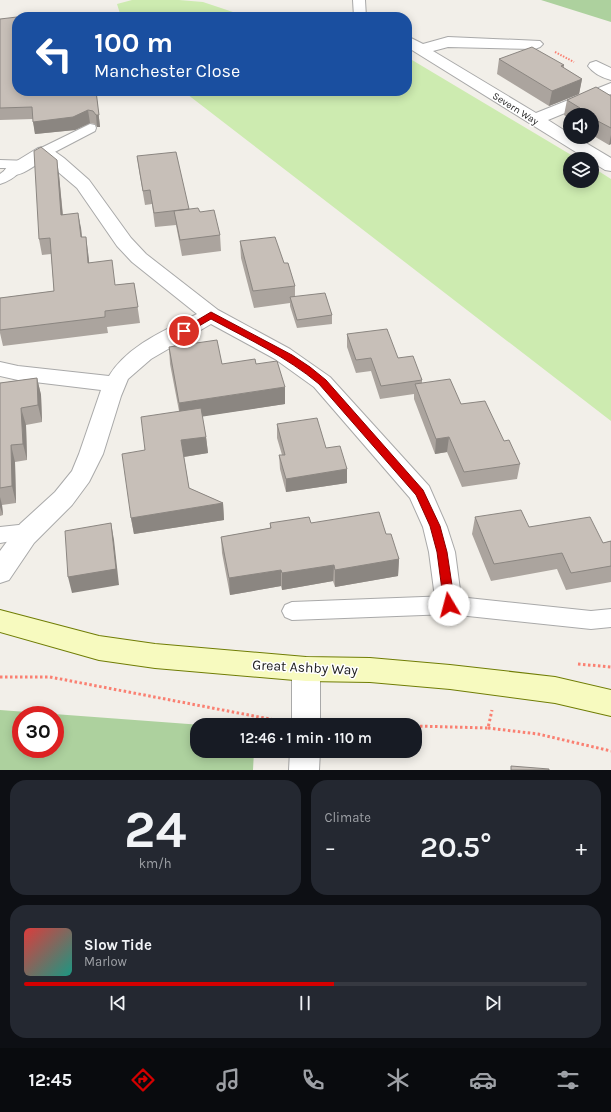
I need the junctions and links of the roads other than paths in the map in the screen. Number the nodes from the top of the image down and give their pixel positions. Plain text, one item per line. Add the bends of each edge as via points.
1 (359, 0) edge
2 (360, 12) edge
3 (412, 44) edge
4 (535, 44) road end
5 (422, 50) junction
6 (596, 66) road end
7 (611, 75) edge
8 (611, 88) edge
9 (534, 120) junction
10 (90, 128) dead end
11 (44, 152) junction
12 (611, 166) edge
13 (9, 169) edge
14 (211, 315) junction
15 (0, 369) edge
16 (114, 384) junction
17 (28, 532) junction
18 (0, 535) edge
19 (0, 573) edge
20 (449, 605) junction
21 (292, 611) dead end
22 (611, 618) edge
23 (0, 622) edge
24 (306, 669) junction
25 (611, 703) edge
26 (306, 718) edge
27 (305, 758) edge
28 (304, 770) edge

1 - 2 lane
3 - 5 street, Severn Way
4 - 5 street via 448,42
5 - 9 street, Severn Way
6 - 7 street
8 - 9 street
9 - 12 street, Severn Way
10 - 11 lane
11 - 13 street
11 - 14 street via 83,184 124,242 139,258
14 - 16 street via 144,353 130,364
14 - 20 street via 307,369 322,382 420,493 435,526 442,552
15 - 16 street
16 - 17 street via 89,461 80,477 70,491
17 - 18 lane
17 - 19 street
20 - 21 lane
20 - 22 lane via 591,620
23 - 24 street, Great Ashby Way via 99,648 154,656
24 - 25 street, Great Ashby Way via 370,670 450,676 555,690
24 - 26 street
27 - 28 street

